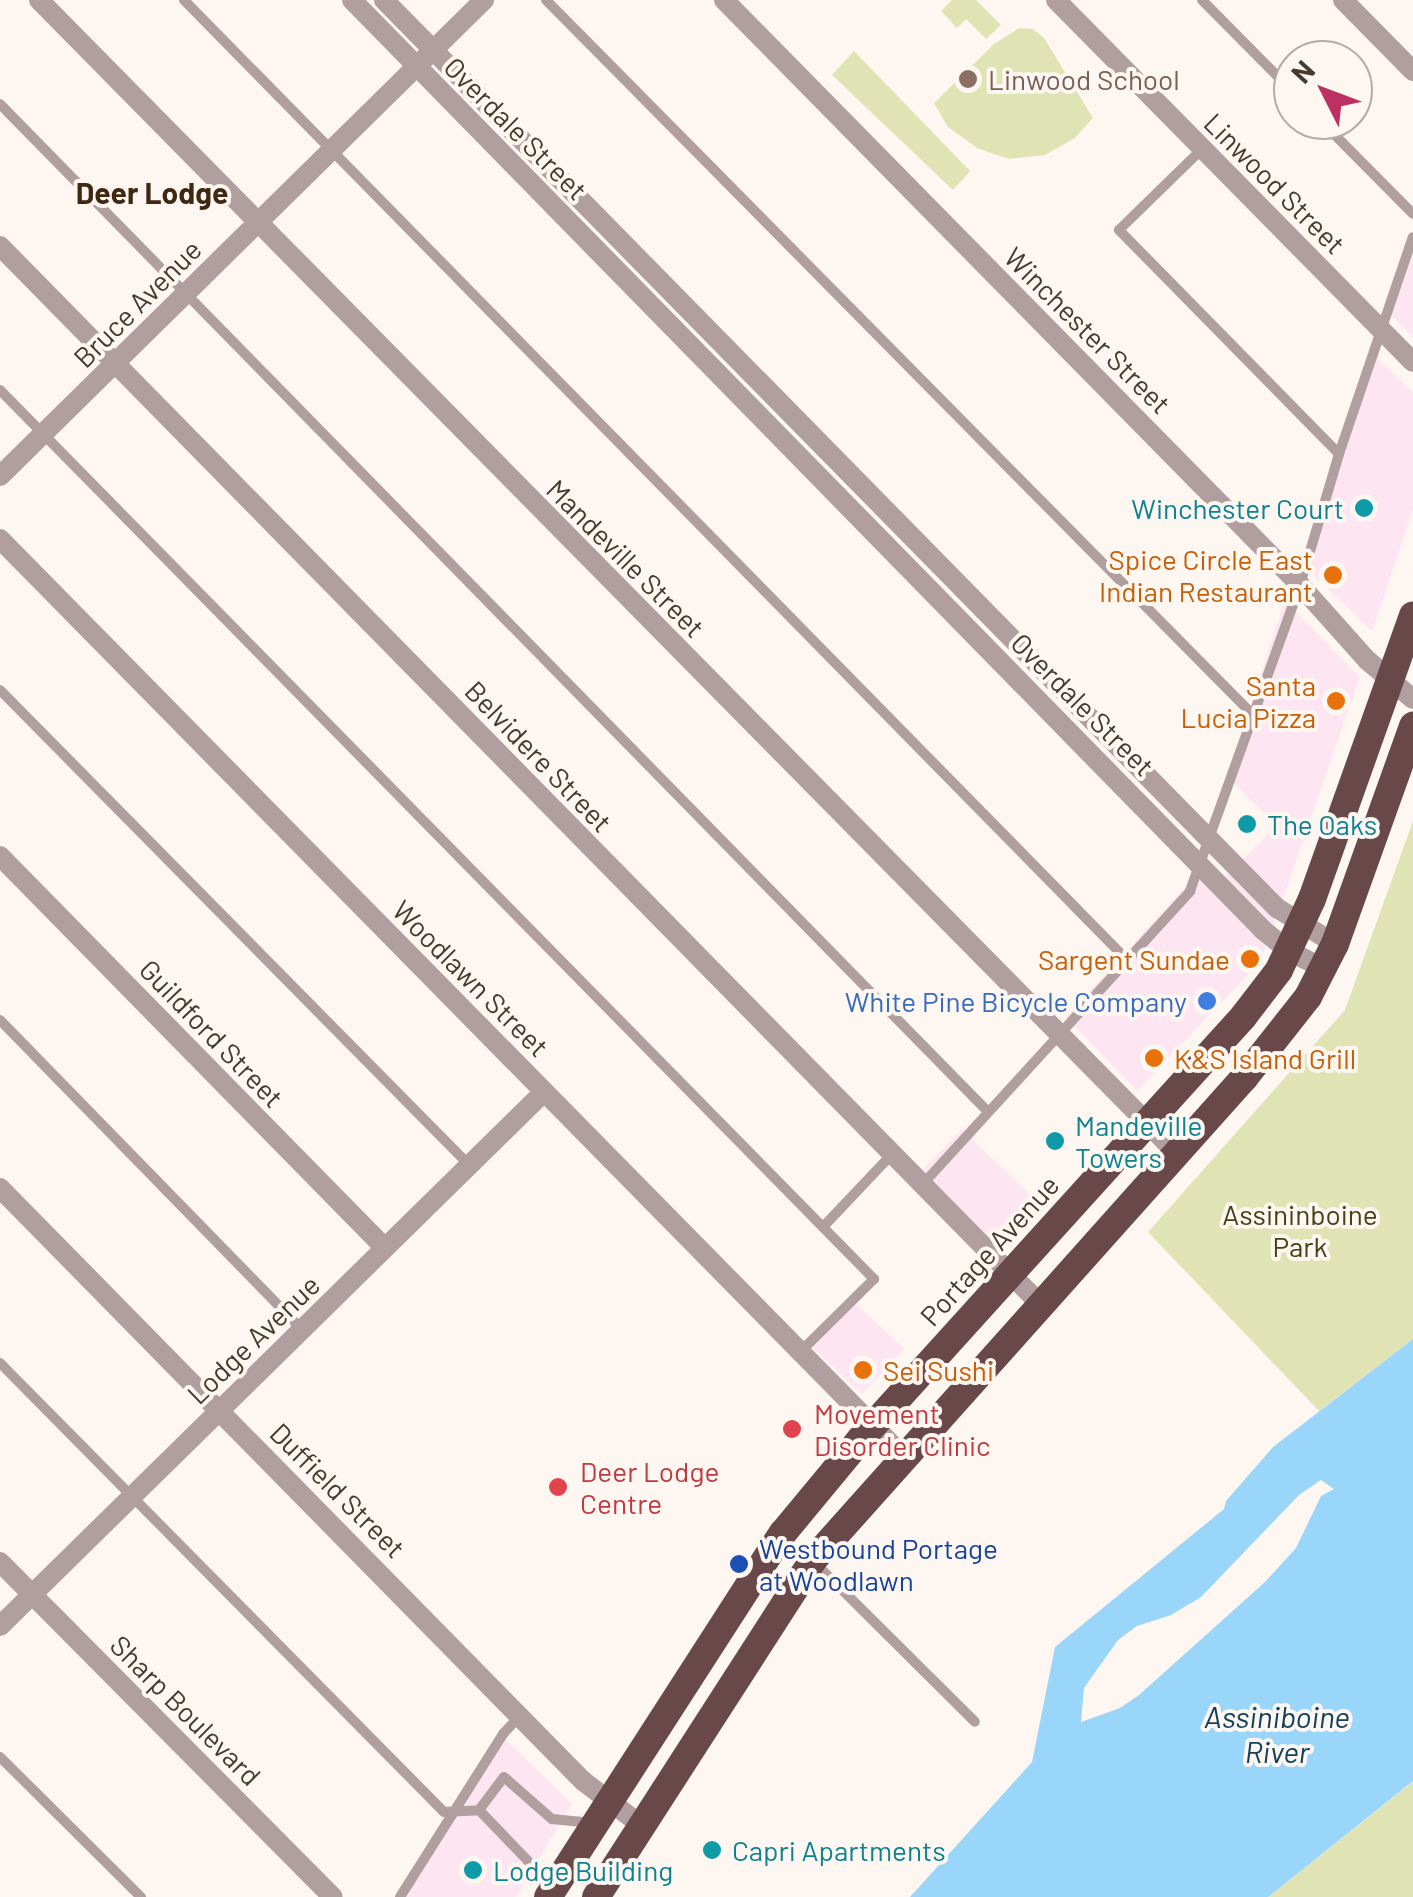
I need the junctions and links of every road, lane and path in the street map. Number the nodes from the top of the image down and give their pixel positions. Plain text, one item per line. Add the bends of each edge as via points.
1 (39, 0) edge
2 (184, 0) edge
3 (352, 0) edge
4 (384, 0) edge
5 (484, 0) edge
6 (546, 0) edge
7 (724, 0) edge
8 (1056, 0) edge
9 (1202, 0) edge
10 (1343, 0) edge
11 (433, 50) junction
12 (1410, 62) edge
13 (416, 66) junction
14 (1273, 72) edge
15 (0, 104) edge
16 (1340, 140) edge
17 (1202, 148) junction
18 (332, 150) junction
19 (1413, 214) edge
20 (257, 223) junction
21 (1413, 237) edge
22 (0, 246) edge
23 (186, 293) junction
24 (1381, 329) junction
25 (1413, 362) edge
26 (115, 363) junction
27 (0, 390) edge
28 (42, 435) junction
29 (827, 450) junction
30 (1339, 454) junction
31 (811, 466) junction
32 (0, 476) edge
33 (0, 539) edge
34 (1300, 584) junction
35 (1413, 615) edge
36 (1391, 677) junction
37 (0, 690) edge
38 (1413, 699) edge
39 (1253, 715) junction
40 (1413, 726) edge
41 (1208, 836) junction
42 (0, 856) edge
43 (1199, 861) junction
44 (1302, 925) junction
45 (1289, 951) junction
46 (1330, 956) junction
47 (1126, 959) junction
48 (0, 1020) edge
49 (1057, 1036) junction
50 (544, 1092) junction
51 (988, 1112) junction
52 (1146, 1124) junction
53 (1176, 1152) junction
54 (891, 1155) junction
55 (469, 1165) junction
56 (921, 1186) junction
57 (0, 1188) edge
58 (823, 1227) junction
59 (384, 1248) junction
60 (1010, 1275) junction
61 (1040, 1304) junction
62 (302, 1330) junction
63 (798, 1354) junction
64 (0, 1362) edge
65 (220, 1410) junction
66 (872, 1427) junction
67 (903, 1456) junction
68 (132, 1496) junction
69 (813, 1560) junction
70 (0, 1562) edge
71 (32, 1594) junction
72 (0, 1626) edge
73 (521, 1714) junction
74 (976, 1722) dead end
75 (0, 1757) edge
76 (479, 1810) junction
77 (601, 1812) junction
78 (452, 1814) junction
79 (641, 1825) junction
80 (551, 1892) edge
81 (141, 1897) edge
82 (332, 1897) edge
83 (400, 1897) edge
84 (596, 1897) edge

1 - 20 street, Mandeville Street
2 - 18 lane
3 - 13 street, Overdale Street
4 - 11 street, Overdale Street
5 - 11 street, Bruce Avenue
6 - 39 lane
7 - 34 street, Winchester Street
8 - 17 street, Linwood Street
9 - 14 lane
10 - 12 street
11 - 13 street, Bruce Avenue
11 - 29 street, Overdale Street
13 - 18 street, Bruce Avenue
13 - 31 street, Overdale Street
15 - 23 lane
16 - 19 lane
17 - 24 street, Linwood Street
17 - 30 lane via 1119,230
18 - 20 street, Bruce Avenue
18 - 47 lane
20 - 23 street, Bruce Avenue
20 - 49 street, Mandeville Street
21 - 24 lane
22 - 26 street, Belvidere Street
23 - 26 street, Bruce Avenue
23 - 51 lane
24 - 25 street, Linwood Street
24 - 30 lane
26 - 28 street, Bruce Avenue
26 - 54 street, Belvidere Street
27 - 28 lane
28 - 32 street, Bruce Avenue
28 - 58 lane
29 - 31 street
29 - 41 street, Overdale Street
30 - 34 lane
31 - 43 street, Overdale Street
33 - 50 street, Woodlawn Street
34 - 36 street, Winchester Street via 1367,660
34 - 39 lane
35 - 36 highway, Portage Avenue
36 - 38 street, Winchester Street
36 - 44 highway, Portage Avenue
37 - 55 lane
39 - 41 lane
40 - 46 highway
41 - 43 lane
41 - 44 street, Overdale Street via 1276,908
42 - 59 street, Guildford Street
43 - 45 street, Overdale Street
43 - 47 lane via 1190,891
44 - 45 highway, Portage Avenue
44 - 46 street, Overdale Street
45 - 46 street, Overdale Street
45 - 52 highway, Portage Avenue via 1244,1018
46 - 53 highway via 1276,1041
47 - 49 lane
48 - 62 lane
49 - 51 lane
49 - 52 street, Mandeville Street
50 - 55 street, Lodge Avenue
50 - 63 street, Woodlawn Street
51 - 56 lane
52 - 53 street, Mandeville Street
52 - 60 highway, Portage Avenue
53 - 61 highway
54 - 56 street, Belvidere Street
54 - 58 lane
55 - 59 street, Lodge Avenue
56 - 60 street, Belvidere Street
57 - 65 street, Duffield Street
58 - 63 lane via 874,1278
59 - 62 street, Lodge Avenue
60 - 61 street, Belvidere Street
60 - 66 highway, Portage Avenue
61 - 67 highway
62 - 65 street, Lodge Avenue
63 - 66 street, Woodlawn Street
64 - 68 lane
65 - 68 street, Lodge Avenue
65 - 73 street, Duffield Street
66 - 67 street, Woodlawn Street
66 - 77 highway, Portage Avenue via 783,1533
67 - 69 highway
68 - 71 street, Lodge Avenue
68 - 78 lane
69 - 74 lane
69 - 79 highway
70 - 71 street, Sharp Boulevard
71 - 72 street, Lodge Avenue
71 - 82 street, Sharp Boulevard
73 - 77 street, Duffield Street
73 - 78 lane
75 - 81 lane
76 - 77 lane via 504,1776 552,1820
76 - 78 lane
76 - 80 lane via 536,1864
77 - 79 street, Duffield Street
77 - 80 highway, Portage Avenue
78 - 83 lane
79 - 84 highway

